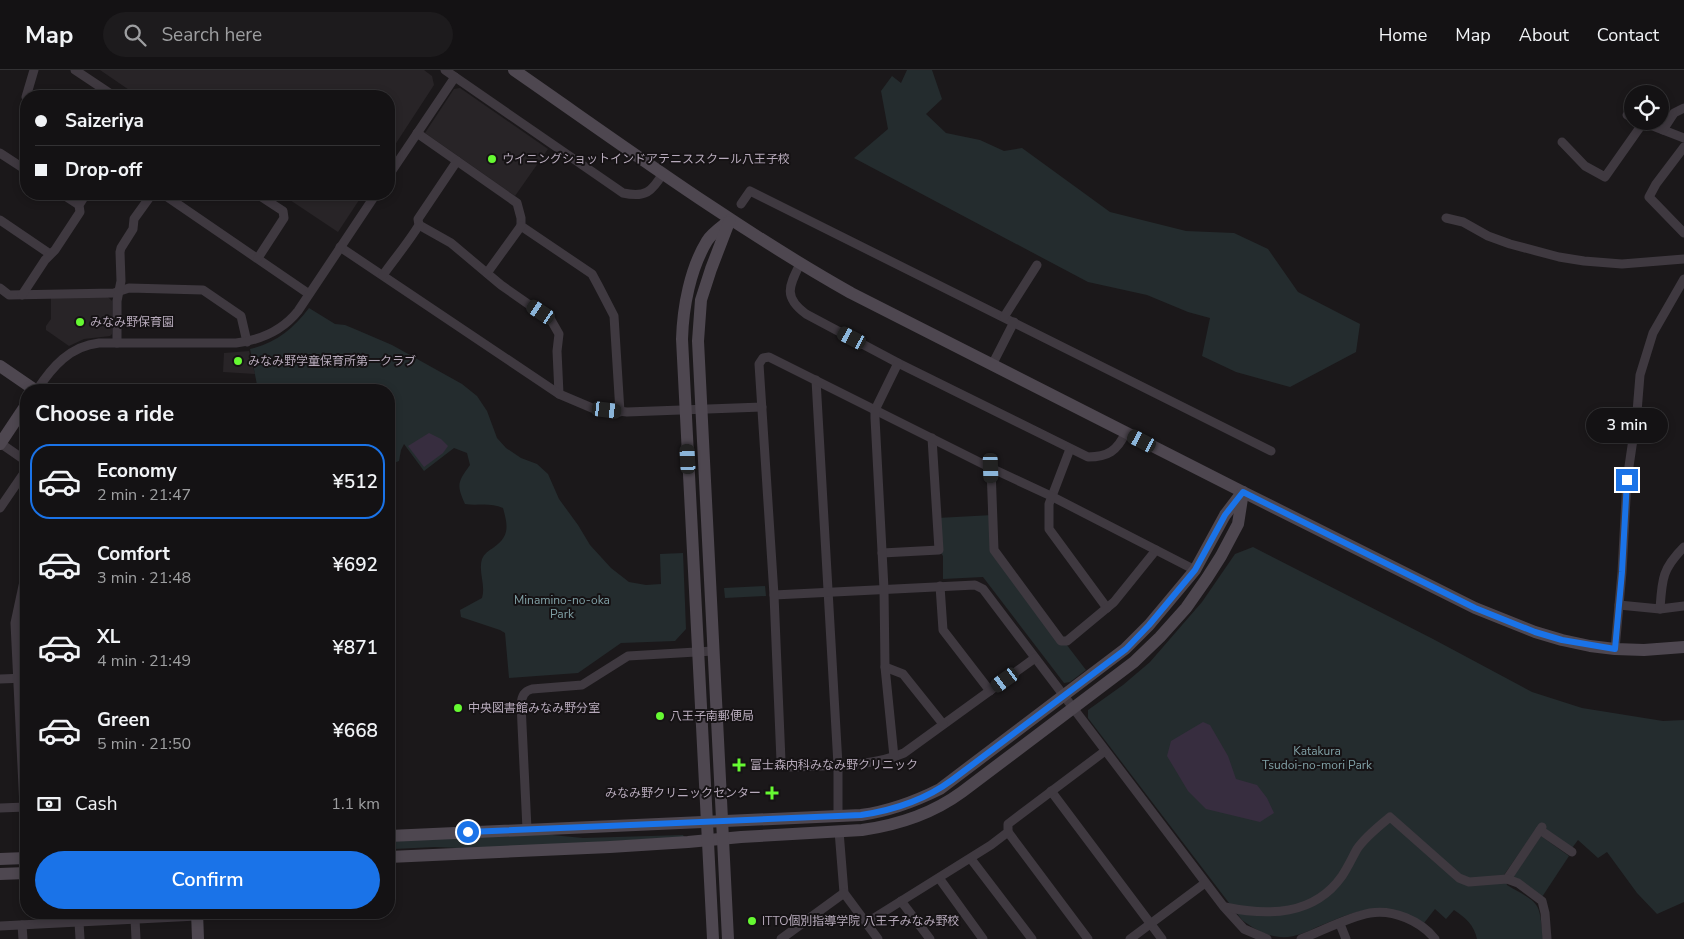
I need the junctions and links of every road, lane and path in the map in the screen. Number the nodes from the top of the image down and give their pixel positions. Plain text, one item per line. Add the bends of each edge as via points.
1 (34, 70) edge
2 (75, 70) edge
3 (445, 70) edge
4 (514, 70) edge
5 (455, 77) junction
6 (28, 90) edge
7 (105, 90) edge
8 (1684, 108) edge
9 (1669, 121) edge
10 (1637, 130) edge
11 (1663, 130) edge
12 (417, 133) junction
13 (1684, 138) edge
14 (1562, 142) dead end
15 (1684, 147) edge
16 (0, 153) edge
17 (457, 161) junction
18 (20, 166) edge
19 (395, 166) edge
20 (663, 174) junction
21 (71, 200) edge
22 (82, 200) edge
23 (148, 200) edge
24 (171, 200) edge
25 (267, 200) edge
26 (372, 200) edge
27 (741, 204) dead end
28 (79, 205) junction
29 (1446, 218) dead end
30 (0, 220) edge
31 (730, 220) junction
32 (419, 225) junction
33 (521, 226) junction
34 (1684, 233) edge
35 (340, 247) junction
36 (50, 254) junction
37 (258, 258) junction
38 (1684, 259) edge
39 (800, 264) junction
40 (1036, 265) dead end
41 (487, 273) junction
42 (383, 275) junction
43 (1684, 279) edge
44 (0, 288) edge
45 (118, 291) junction
46 (309, 294) junction
47 (22, 295) junction
48 (1004, 317) junction
49 (1014, 322) junction
50 (247, 342) junction
51 (118, 343) junction
52 (898, 363) junction
53 (992, 364) junction
54 (0, 366) edge
55 (816, 380) junction
56 (27, 384) edge
57 (40, 384) edge
58 (559, 394) junction
59 (762, 407) junction
60 (686, 410) junction
61 (701, 410) junction
62 (875, 410) junction
63 (620, 412) junction
64 (20, 414) edge
65 (1126, 432) junction
66 (932, 438) junction
67 (0, 443) edge
68 (1070, 449) junction
69 (1271, 451) dead end
70 (20, 456) edge
71 (991, 468) junction
72 (20, 479) edge
73 (1243, 492) junction
74 (1051, 496) junction
75 (0, 508) edge
76 (1684, 547) edge
77 (1156, 550) junction
78 (882, 553) junction
79 (1195, 570) junction
80 (940, 586) junction
81 (884, 589) junction
82 (828, 592) junction
83 (774, 596) junction
84 (20, 600) edge
85 (1619, 605) junction
86 (1684, 606) edge
87 (1107, 608) junction
88 (1660, 609) junction
89 (1684, 648) edge
90 (1615, 649) junction
91 (713, 651) junction
92 (698, 652) junction
93 (1034, 658) junction
94 (20, 662) edge
95 (885, 667) junction
96 (20, 678) edge
97 (0, 679) edge
98 (990, 691) junction
99 (1064, 696) junction
100 (1074, 709) junction
101 (943, 724) junction
102 (1105, 751) junction
103 (894, 757) junction
104 (838, 765) junction
105 (1051, 791) junction
106 (20, 807) edge
107 (0, 808) edge
108 (838, 816) junction
109 (722, 822) junction
110 (706, 823) junction
111 (527, 829) junction
112 (839, 831) junction
113 (1008, 832) junction
114 (395, 836) edge
115 (722, 838) junction
116 (707, 840) junction
117 (1572, 852) dead end
118 (395, 857) edge
119 (20, 858) edge
120 (0, 859) edge
121 (971, 859) junction
122 (20, 873) edge
123 (0, 874) edge
124 (939, 878) junction
125 (1507, 879) junction
126 (1205, 883) junction
127 (844, 894) junction
128 (901, 902) junction
129 (1224, 907) junction
130 (135, 919) joint
131 (197, 919) edge
132 (80, 922) junction
133 (866, 923) junction
134 (1150, 923) junction
135 (1340, 924) junction
136 (22, 925) junction
137 (0, 926) edge
138 (792, 930) junction
139 (23, 939) edge
140 (80, 939) edge
141 (136, 939) edge
142 (198, 939) edge
143 (713, 939) edge
144 (728, 939) edge
145 (782, 939) edge
146 (799, 939) edge
147 (878, 939) edge
148 (930, 939) edge
149 (983, 939) edge
150 (1032, 939) edge
151 (1088, 939) edge
152 (1130, 939) edge
153 (1162, 939) edge
154 (1267, 939) edge
155 (1301, 939) edge
156 (1346, 939) edge
157 (1435, 939) edge
158 (1547, 939) edge

1 - 6 street
2 - 7 street
3 - 5 street
4 - 20 street
5 - 12 street
5 - 20 street via 623,194 636,196 646,193
8 - 9 street via 1674,113
10 - 14 street via 1605,177 1585,166
11 - 13 street
12 - 17 street
12 - 19 street
15 - 34 street via 1649,197
16 - 18 street
17 - 32 street via 418,219
17 - 33 street via 517,203
20 - 31 street
21 - 28 street
22 - 28 street
23 - 45 street via 134,218 133,229 121,248
24 - 37 street
25 - 37 street via 283,211 284,218
26 - 35 street
27 - 48 street via 750,191
28 - 36 street via 80,212
29 - 38 street via 1463,222 1510,244 1559,257 1622,264
30 - 36 street
31 - 39 street
31 - 60 street via 708,240 687,296 682,339
31 - 61 street via 701,300 698,340
32 - 41 street via 451,244
32 - 42 street
33 - 41 street
33 - 63 street via 592,274 600,287 615,322
35 - 42 street
35 - 46 street
36 - 47 street
37 - 46 street
39 - 52 street via 790,283 795,306
39 - 53 street
40 - 48 street
41 - 58 street via 551,320 556,328
42 - 58 street
43 - 85 street via 1653,333 1640,375 1627,480
44 - 47 street via 9,295
45 - 47 street
45 - 50 street via 129,288 203,290 241,316
45 - 51 street
46 - 50 street via 286,324 269,335
48 - 49 street
49 - 53 street
49 - 69 street
50 - 51 street
51 - 57 street via 94,344 74,351 53,367
52 - 62 street
52 - 68 street
53 - 65 street
54 - 56 street
55 - 59 street via 770,356 763,358 760,364
55 - 62 street
55 - 82 street
58 - 63 street via 588,407
59 - 61 street
59 - 83 street
60 - 61 street
60 - 63 street
60 - 92 street
61 - 91 street
62 - 66 street
62 - 78 street
64 - 67 street
65 - 68 street via 1120,445 1102,457 1088,458
65 - 73 street
66 - 71 street
66 - 78 street via 939,550
67 - 70 street
68 - 74 street
71 - 74 street
71 - 87 street via 995,553 1061,641 1067,641
72 - 75 street
73 - 79 street via 1225,515
73 - 90 street via 1475,608 1562,640
73 - 100 street via 1238,524 1186,608 1134,662
74 - 77 street
74 - 87 street via 1049,529
76 - 88 street via 1670,560 1662,580
77 - 79 street
77 - 87 street
78 - 81 street
79 - 99 street via 1126,649
80 - 81 street
80 - 93 street via 975,585 983,589
80 - 98 street via 943,630
81 - 82 street
81 - 95 street
82 - 83 street
82 - 104 street
83 - 104 street via 781,762 790,767
84 - 94 street via 15,623
85 - 88 street
85 - 90 street
86 - 88 street
89 - 90 street
91 - 92 street
91 - 109 street
92 - 110 street
92 - 111 street via 628,656 582,685 526,692 521,704
93 - 98 street
93 - 99 street
95 - 101 street via 903,674
95 - 103 street
96 - 97 street
98 - 101 street
99 - 100 street
99 - 108 street via 940,789 903,806
100 - 102 street
100 - 112 street via 935,809 880,827
101 - 103 street
102 - 105 street
102 - 126 street
103 - 104 street
104 - 108 street
105 - 113 street via 1008,824
105 - 134 street
106 - 107 street
108 - 109 street
109 - 110 street
109 - 115 street
110 - 111 street
110 - 116 street
111 - 114 street
112 - 115 street
112 - 127 street
113 - 121 street
113 - 151 street
115 - 116 street
115 - 144 street
116 - 118 street
116 - 143 street
117 - 125 street via 1541,828
119 - 120 street
121 - 124 street
121 - 150 street
122 - 123 street
124 - 128 street
124 - 149 street
125 - 129 street via 1469,882 1459,878 1390,817 1358,848 1342,876 1309,904 1271,913
125 - 158 street via 1542,901
126 - 129 street
126 - 134 street
127 - 133 street
127 - 138 street
128 - 133 street
128 - 148 street
129 - 154 street via 1244,929
130 - 132 street
130 - 141 street
131 - 142 street
132 - 136 street
132 - 140 street
133 - 147 street
134 - 152 street
134 - 153 street
135 - 155 street
135 - 156 street
135 - 157 street via 1371,913 1385,913 1412,920
136 - 137 street
136 - 139 street
138 - 145 street
138 - 146 street

